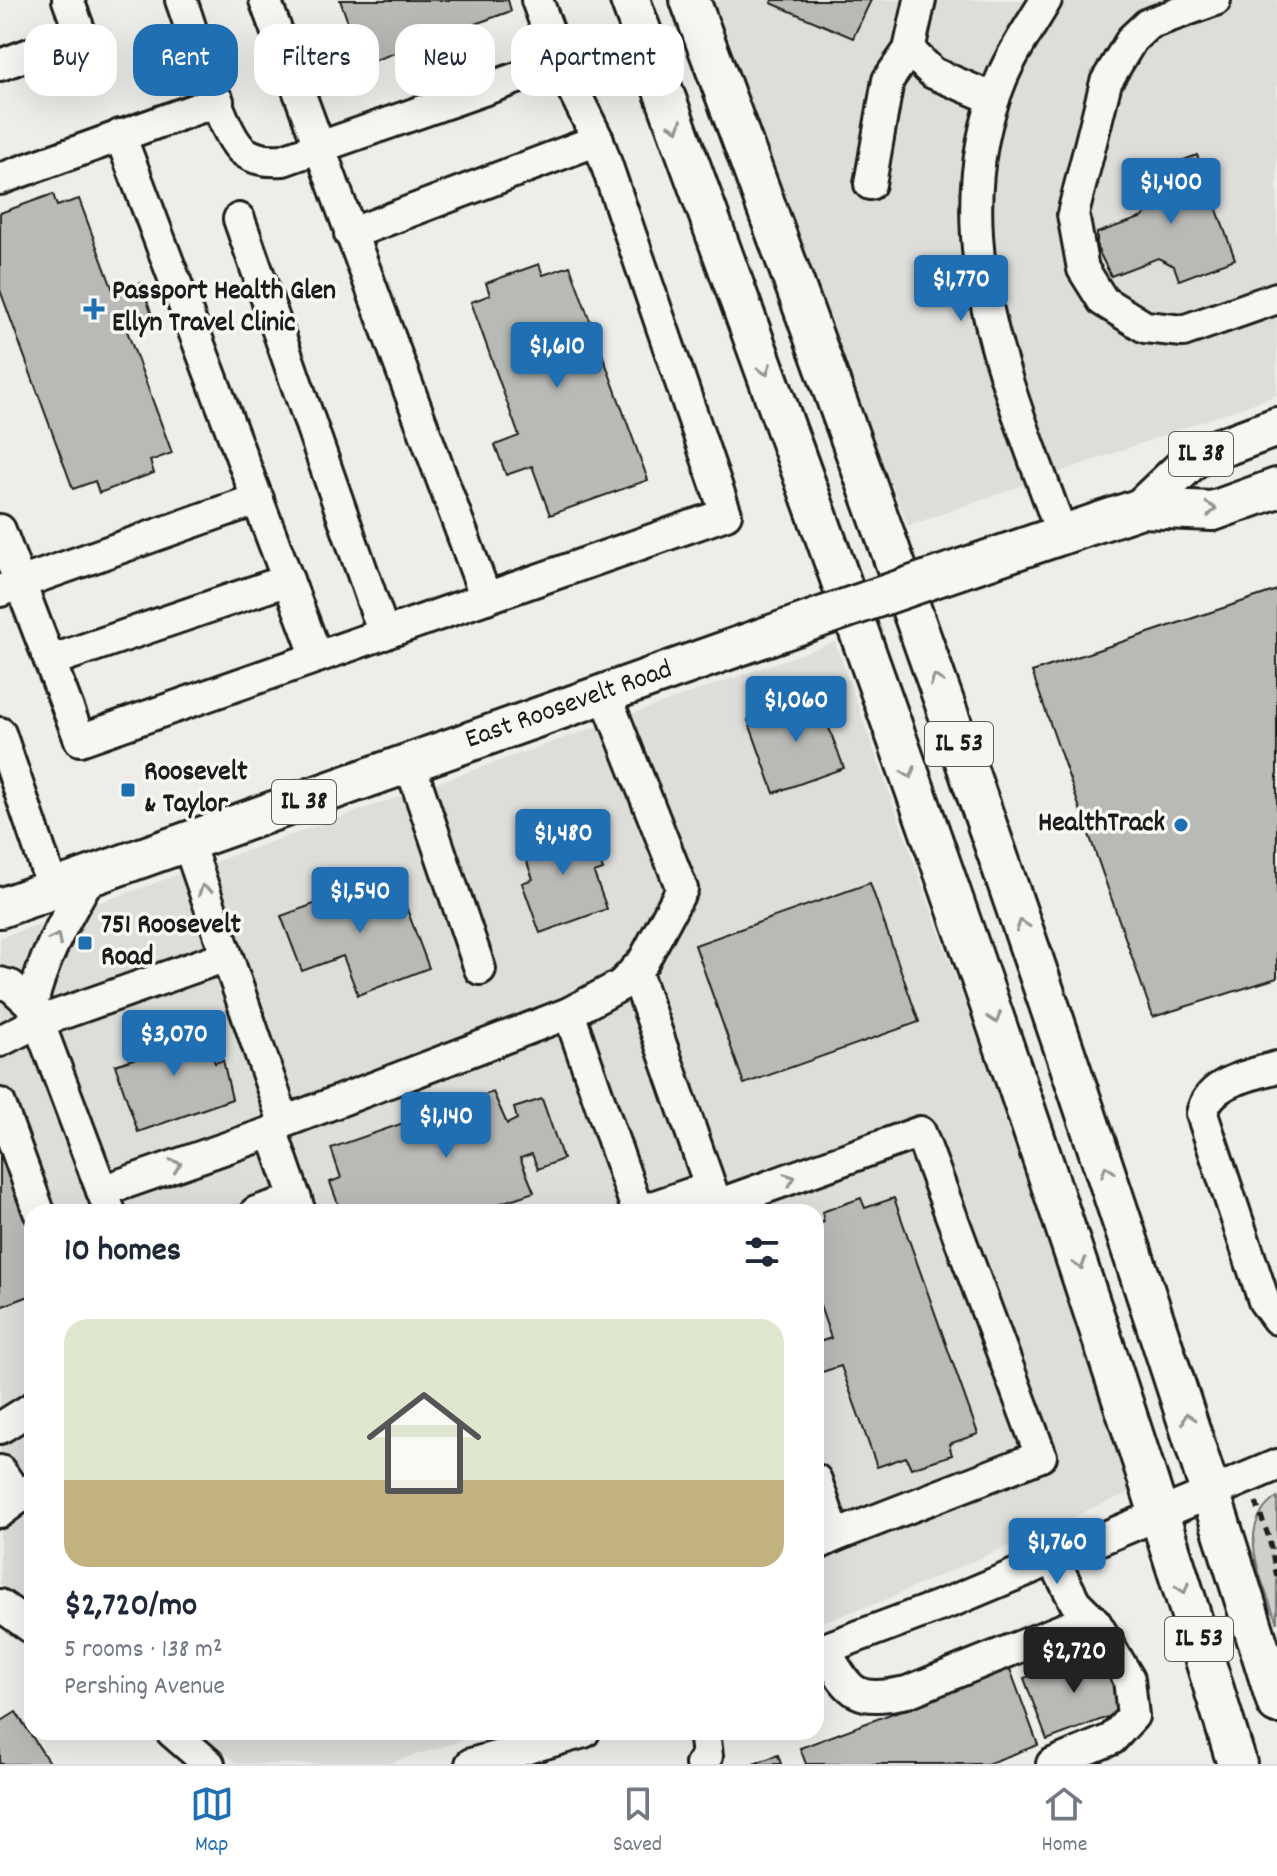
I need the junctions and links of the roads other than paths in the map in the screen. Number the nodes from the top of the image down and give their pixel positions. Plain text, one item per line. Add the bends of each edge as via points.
1 (68, 0) edge
2 (181, 0) edge
3 (265, 0) edge
4 (537, 0) edge
5 (630, 0) edge
6 (690, 0) edge
7 (920, 0) edge
8 (1046, 0) edge
9 (1215, 0) edge
10 (546, 24) edge
11 (909, 50) junction
12 (0, 65) edge
13 (511, 80) edge
14 (576, 96) edge
15 (994, 99) junction
16 (218, 101) junction
17 (120, 135) junction
18 (598, 140) junction
19 (317, 148) junction
20 (0, 179) edge
21 (870, 184) dead end
22 (239, 219) dead end
23 (350, 234) junction
24 (1277, 298) edge
25 (1277, 427) edge
26 (1277, 488) edge
27 (258, 499) junction
28 (1141, 508) junction
29 (0, 530) edge
30 (1062, 535) junction
31 (288, 580) junction
32 (10, 587) edge
33 (486, 598) junction
34 (384, 634) junction
35 (317, 657) junction
36 (50, 661) junction
37 (605, 694) junction
38 (0, 733) edge
39 (410, 764) junction
40 (188, 843) junction
41 (90, 876) junction
42 (53, 889) junction
43 (0, 908) edge
44 (226, 956) junction
45 (480, 969) dead end
46 (635, 970) junction
47 (0, 983) edge
48 (569, 1013) junction
49 (35, 1014) junction
50 (0, 1041) edge
51 (1277, 1067) edge
52 (0, 1104) edge
53 (278, 1127) junction
54 (715, 1201) edge
55 (106, 1202) edge
56 (36, 1204) edge
57 (298, 1204) edge
58 (635, 1204) edge
59 (694, 1204) edge
60 (1277, 1319) edge
61 (24, 1413) edge
62 (0, 1428) edge
63 (1277, 1465) edge
64 (0, 1471) edge
65 (1211, 1493) junction
66 (17, 1499) edge
67 (1160, 1513) junction
68 (826, 1541) edge
69 (1053, 1559) junction
70 (1091, 1618) junction
71 (824, 1649) edge
72 (824, 1656) edge
73 (1277, 1704) edge
74 (181, 1740) edge
75 (556, 1740) edge
76 (705, 1740) edge
77 (209, 1764) edge
78 (471, 1764) edge
79 (701, 1764) edge
80 (1052, 1764) edge
81 (1237, 1764) edge

1 - 12 street via 81,35
2 - 16 street
3 - 19 street
4 - 10 street
5 -> 67 main road, IL 53 via 955,903
65 -> 6 main road, IL 53 via 1131,1242 977,797
7 - 11 street
8 - 15 street
9 - 24 street via 1148,24 1132,39 1106,82 1073,214 1083,269 1103,301 1145,327 1183,331
11 - 15 street via 933,73
11 - 21 street via 888,80
13 - 19 street
14 - 18 street
15 - 30 street via 976,186 981,292
16 - 17 street
16 - 19 street via 234,142 256,158 283,160
17 - 20 street
17 - 27 street
18 - 23 street
18 - 33 street via 726,514
19 - 23 street
22 - 34 street
23 - 33 street
25 - 28 main road, East Roosevelt Road / IL 38 via 1195,457
28 -> 26 main road, East Roosevelt Road / IL 38 via 1213,511
27 - 31 street
27 - 32 street
28 - 30 main road, East Roosevelt Road / IL 38
29 - 32 street
30 - 37 main road, East Roosevelt Road / IL 38, bridge
31 - 35 street
31 - 36 street
32 - 36 street
33 - 34 street
34 - 35 street
35 - 36 street via 80,740
37 - 39 main road, East Roosevelt Road / IL 38
37 - 46 street via 682,889
38 - 42 street
39 - 40 main road, East Roosevelt Road / IL 38
39 - 45 street
40 - 41 main road, East Roosevelt Road / IL 38
44 -> 40 street
41 - 42 main road, East Roosevelt Road / IL 38
49 -> 41 street via 38,977
42 - 43 main road, East Roosevelt Road / IL 38
44 - 49 street
44 - 53 street
46 - 48 street via 621,985
46 - 54 street
47 - 49 street via 11,986
48 - 53 street
48 - 58 street
49 - 50 street
49 - 55 street
51 - 60 street via 1218,1087 1202,1114 1264,1301
52 - 56 street
55 -> 53 street
53 - 57 street
54 - 59 street
54 -> 68 street via 920,1132 1041,1456
61 - 62 street
63 - 65 street
64 - 66 street
65 - 67 street
65 - 73 main road, IL 53
67 - 69 street
67 -> 81 main road, IL 53
69 - 70 street via 1075,1602
69 - 71 street
70 - 72 street via 907,1692 875,1699 849,1689
70 - 80 street via 1129,1679 1133,1716 1112,1739
74 - 77 street
75 - 78 street
76 - 79 street via 707,1756

